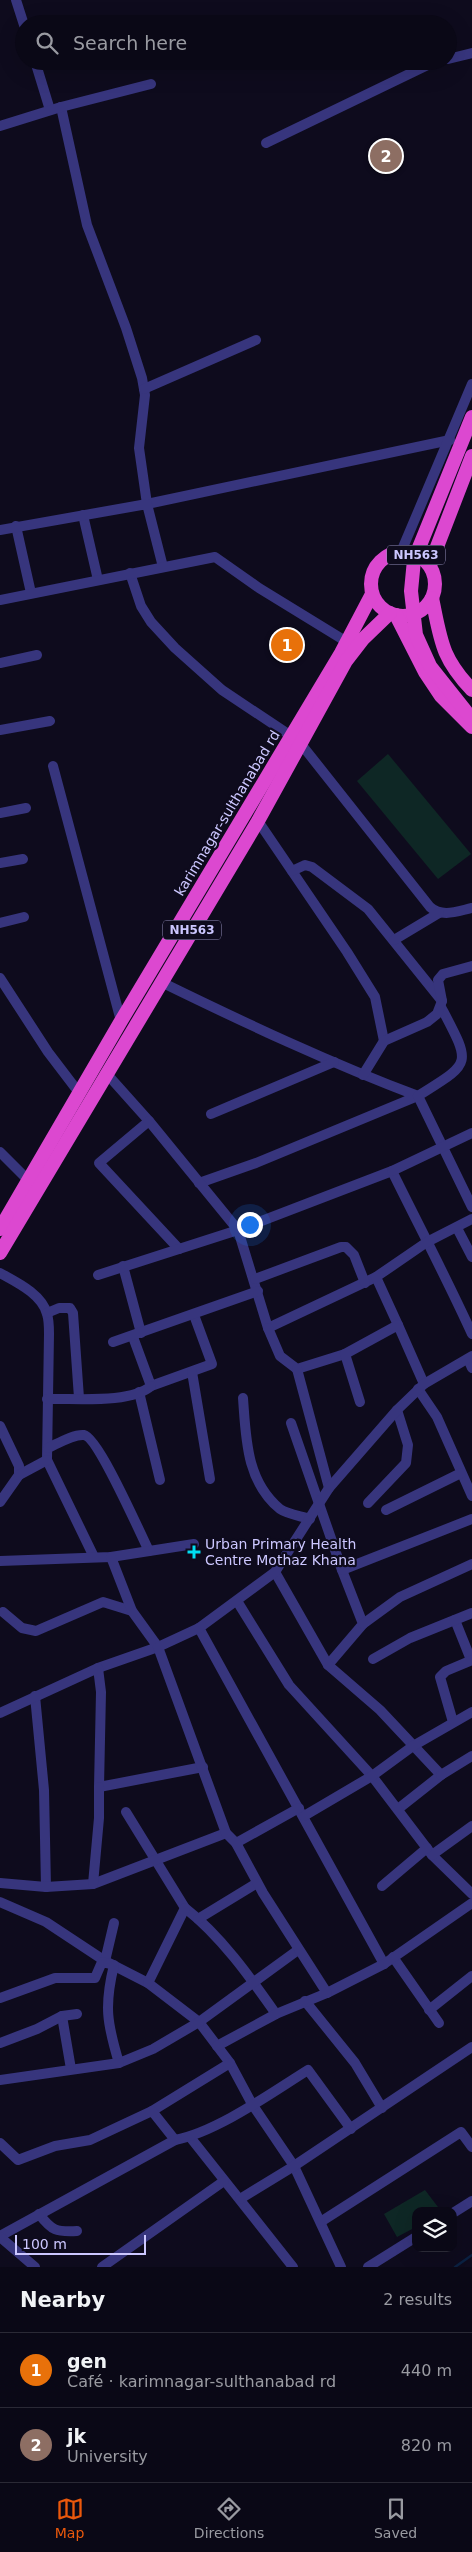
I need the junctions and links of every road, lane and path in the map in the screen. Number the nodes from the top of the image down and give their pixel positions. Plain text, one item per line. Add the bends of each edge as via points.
1 (16, 0) edge
2 (21, 15) edge
3 (472, 53) edge
4 (457, 57) edge
5 (38, 70) edge
6 (417, 70) edge
7 (151, 84) dead end
8 (61, 107) junction
9 (50, 110) junction
10 (0, 126) edge
11 (266, 143) dead end
12 (256, 340) dead end
13 (472, 384) edge
14 (144, 389) junction
15 (472, 417) edge
16 (450, 440) junction
17 (472, 456) edge
18 (147, 504) junction
19 (83, 515) junction
20 (16, 526) junction
21 (0, 530) edge
22 (401, 552) junction
23 (430, 566) junction
24 (163, 567) junction
25 (130, 574) junction
26 (98, 580) junction
27 (31, 593) junction
28 (372, 594) junction
29 (432, 598) junction
30 (0, 600) edge
31 (393, 614) junction
32 (347, 642) junction
33 (37, 655) dead end
34 (0, 663) edge
35 (472, 690) edge
36 (472, 719) edge
37 (50, 721) dead end
38 (472, 727) edge
39 (0, 730) edge
40 (296, 740) junction
41 (53, 766) dead end
42 (26, 808) dead end
43 (0, 813) edge
44 (258, 821) junction
45 (23, 859) dead end
46 (0, 863) edge
47 (292, 871) junction
48 (472, 908) edge
49 (438, 913) junction
50 (24, 917) dead end
51 (0, 923) edge
52 (394, 940) junction
53 (472, 966) edge
54 (1, 982) edge
55 (161, 982) junction
56 (442, 1004) junction
57 (121, 1021) junction
58 (384, 1041) junction
59 (334, 1062) junction
60 (107, 1074) junction
61 (363, 1075) junction
62 (80, 1094) junction
63 (418, 1096) junction
64 (211, 1114) dead end
65 (149, 1121) junction
66 (472, 1133) edge
67 (442, 1148) junction
68 (0, 1152) edge
69 (392, 1171) junction
70 (29, 1181) junction
71 (199, 1183) junction
72 (472, 1207) edge
73 (472, 1219) edge
74 (0, 1228) edge
75 (457, 1228) junction
76 (238, 1230) junction
77 (427, 1242) junction
78 (179, 1249) junction
79 (0, 1252) edge
80 (472, 1257) edge
81 (123, 1266) junction
82 (0, 1274) edge
83 (98, 1275) dead end
84 (376, 1278) junction
85 (255, 1279) junction
86 (364, 1283) junction
87 (258, 1292) junction
88 (47, 1313) junction
89 (194, 1315) junction
90 (398, 1325) junction
91 (268, 1328) junction
92 (472, 1334) edge
93 (137, 1335) junction
94 (113, 1342) dead end
95 (345, 1354) junction
96 (471, 1361) edge
97 (297, 1370) junction
98 (192, 1372) junction
99 (151, 1386) junction
100 (421, 1386) junction
101 (139, 1392) junction
102 (80, 1398) junction
103 (243, 1398) dead end
104 (47, 1399) junction
105 (360, 1402) dead end
106 (397, 1410) junction
107 (291, 1423) dead end
108 (0, 1426) edge
109 (48, 1448) junction
110 (48, 1460) junction
111 (461, 1473) junction
112 (19, 1476) junction
113 (210, 1479) dead end
114 (160, 1480) dead end
115 (329, 1488) junction
116 (472, 1496) edge
117 (0, 1502) edge
118 (319, 1503) junction
119 (368, 1503) dead end
120 (386, 1510) dead end
121 (310, 1519) junction
122 (472, 1519) edge
123 (194, 1544) dead end
124 (149, 1550) junction
125 (94, 1557) junction
126 (111, 1557) junction
127 (0, 1561) edge
128 (472, 1564) edge
129 (342, 1570) junction
130 (275, 1572) junction
131 (236, 1601) junction
132 (132, 1611) junction
133 (3, 1612) dead end
134 (472, 1613) edge
135 (455, 1620) junction
136 (363, 1624) junction
137 (198, 1628) junction
138 (158, 1647) junction
139 (373, 1659) dead end
140 (472, 1660) edge
141 (328, 1665) junction
142 (98, 1668) junction
143 (35, 1696) junction
144 (472, 1712) edge
145 (0, 1713) edge
146 (453, 1722) junction
147 (414, 1746) junction
148 (472, 1756) edge
149 (203, 1768) junction
150 (440, 1775) junction
151 (372, 1776) junction
152 (99, 1787) junction
153 (398, 1808) junction
154 (126, 1812) dead end
155 (302, 1812) junction
156 (472, 1826) edge
157 (226, 1833) junction
158 (236, 1843) junction
159 (429, 1851) junction
160 (156, 1859) junction
161 (0, 1883) edge
162 (257, 1883) junction
163 (93, 1884) junction
164 (382, 1886) dead end
165 (46, 1887) junction
166 (472, 1894) edge
167 (0, 1902) edge
168 (472, 1903) edge
169 (185, 1908) junction
170 (198, 1919) junction
171 (114, 1923) dead end
172 (298, 1950) junction
173 (393, 1957) junction
174 (109, 1963) junction
175 (384, 1964) junction
176 (472, 1976) edge
177 (252, 1981) junction
178 (148, 1983) junction
179 (326, 1993) junction
180 (0, 1998) edge
181 (305, 2001) junction
182 (429, 2010) junction
183 (77, 2014) dead end
184 (276, 2014) junction
185 (62, 2016) junction
186 (199, 2022) junction
187 (439, 2023) dead end
188 (0, 2043) edge
189 (217, 2046) junction
190 (471, 2050) edge
191 (119, 2063) junction
192 (230, 2063) junction
193 (71, 2069) junction
194 (0, 2080) edge
195 (252, 2104) junction
196 (382, 2108) junction
197 (152, 2112) junction
198 (351, 2129) junction
199 (190, 2137) junction
200 (175, 2140) junction
201 (0, 2143) edge
202 (472, 2146) edge
203 (294, 2166) junction
204 (224, 2181) junction
205 (240, 2199) junction
206 (472, 2201) edge
207 (457, 2210) edge
208 (40, 2214) junction
209 (322, 2221) junction
210 (76, 2231) dead end
211 (0, 2237) edge
212 (412, 2240) edge
213 (35, 2267) edge
214 (102, 2267) edge
215 (293, 2267) edge
216 (342, 2267) edge
217 (368, 2267) edge

1 - 2 street
3 - 4 street
5 - 9 street
6 - 11 street
7 - 8 street
8 - 9 street
8 - 14 street via 86,225 126,328
9 - 10 street
12 - 14 street
13 - 16 street
14 - 18 street via 139,448
15 - 36 highway, bridge via 414,560 411,591 416,634 430,666
16 - 18 street
16 - 22 street
17 - 23 highway
18 - 19 street
18 - 24 street
19 - 20 street
19 - 26 street
20 - 21 street
20 - 27 street
22 - 23 highway, NH563 via 414,554
22 - 28 highway, NH563 via 389,555 375,569 371,581
23 - 29 highway, NH563 via 435,578
24 - 25 street
24 - 32 street via 210,557 220,559 259,588
25 - 26 street
25 - 40 street via 141,606 175,648 222,690
26 - 27 street
27 - 30 street
28 - 31 highway via 379,606
28 - 32 highway, karimnagar-sulthanabad rd / NH563
29 - 31 highway via 417,613
29 - 35 highway, NH563 via 446,658
31 - 38 highway via 424,672 441,696
31 - 40 highway, NH563 via 363,639 346,661
32 - 40 highway, karimnagar-sulthanabad rd / NH563
33 - 34 street
37 - 39 street
40 - 44 highway, NH563
40 - 49 street via 424,900
40 - 57 highway, karimnagar-sulthanabad rd / NH563
41 - 57 street
42 - 43 street
44 - 47 street
44 - 55 highway, NH563
45 - 46 street
47 - 52 street via 305,865 319,871 368,909
47 - 58 street via 375,997
48 - 49 street
49 - 52 street
50 - 51 street
52 - 56 street
53 - 56 street via 442,974 438,980
54 - 62 street
55 - 59 street
55 - 60 highway, NH563
56 - 58 street via 427,1022
56 - 63 street via 468,1057 458,1073
57 - 62 highway, karimnagar-sulthanabad rd / NH563
58 - 61 street
59 - 61 street
59 - 64 street
60 - 65 street
60 - 79 highway, NH563
61 - 63 street
62 - 70 highway, karimnagar-sulthanabad rd / NH563
63 - 67 street
63 - 71 street
65 - 71 street
65 - 78 street via 99,1163
66 - 67 street
67 - 69 street
67 - 72 street
68 - 70 street
69 - 76 street
69 - 77 street
70 - 74 highway, karimnagar-sulthanabad rd / NH563
71 - 76 street
73 - 75 street
75 - 77 street
75 - 80 street
76 - 78 street
76 - 85 street
77 - 84 street
77 - 92 street
78 - 81 street
81 - 83 street
81 - 93 street
82 - 88 street via 22,1286 41,1302
84 - 86 street
84 - 90 street
85 - 86 street via 346,1247 354,1255
85 - 87 street
86 - 91 street
87 - 89 street
87 - 91 street
88 - 102 street via 68,1307 74,1313
88 - 104 street
89 - 93 street
89 - 98 street via 212,1364
90 - 95 street
90 - 100 street
91 - 97 street via 280,1356
93 - 94 street
93 - 99 street
95 - 97 street
95 - 105 street
96 - 100 street
97 - 115 street
98 - 99 street
98 - 113 street
99 - 101 street
100 - 106 street
100 - 111 street
101 - 102 street via 111,1399
101 - 114 street
102 - 104 street
103 - 121 street via 250,1462 262,1488 281,1510
104 - 109 street
106 - 115 street
106 - 119 street via 408,1445 406,1463
107 - 118 street
108 - 112 street via 19,1466
109 - 110 street
109 - 124 street via 76,1436 89,1437 103,1458
110 - 112 street
110 - 125 street
111 - 116 street
111 - 120 street
112 - 117 street
115 - 118 street
118 - 121 street
118 - 129 street
121 - 130 street
122 - 129 street
123 - 124 street
124 - 126 street
125 - 126 street
125 - 127 street
126 - 132 street
128 - 136 street via 400,1597
129 - 136 street
130 - 131 street
130 - 141 street
131 - 137 street
131 - 151 street via 289,1685
132 - 133 street via 103,1602 36,1630 22,1628
132 - 138 street
134 - 135 street
135 - 139 street via 410,1638
135 - 140 street
136 - 141 street
137 - 138 street
137 - 155 street
138 - 142 street
138 - 149 street
140 - 146 street via 440,1677
141 - 147 street via 380,1710
142 - 143 street
142 - 152 street via 101,1692
143 - 145 street
143 - 165 street via 44,1790
144 - 146 street
146 - 147 street
147 - 150 street
147 - 151 street
148 - 150 street
149 - 152 street
149 - 157 street
150 - 153 street
151 - 153 street
151 - 155 street
152 - 163 street
153 - 159 street
154 - 160 street
155 - 158 street
155 - 175 street
156 - 159 street
157 - 158 street
157 - 160 street
158 - 162 street
159 - 164 street
159 - 166 street
160 - 163 street
160 - 169 street
161 - 165 street
162 - 170 street
162 - 172 street
163 - 165 street
167 - 174 street via 46,1922
168 - 173 street
169 - 170 street
169 - 178 street
170 - 177 street
171 - 174 street
172 - 177 street
172 - 179 street
173 - 175 street
173 - 182 street
174 - 178 street
174 - 180 street via 95,1978 55,1978
174 - 191 street via 106,2014
175 - 179 street
176 - 182 street
177 - 184 street
177 - 186 street
178 - 186 street
179 - 181 street
181 - 184 street
181 - 196 street via 355,2063
182 - 187 street
183 - 185 street
184 - 189 street
185 - 188 street
185 - 193 street
186 - 189 street
186 - 191 street via 153,2049
189 - 192 street
190 - 196 street
191 - 193 street
192 - 195 street
192 - 197 street
193 - 194 street
195 - 198 street via 308,2070
195 - 199 street
195 - 203 street
196 - 198 street
197 - 200 street
197 - 201 street via 90,2140 55,2146 18,2160
198 - 203 street
199 - 200 street
199 - 204 street
200 - 208 street
202 - 209 street via 461,2132
203 - 205 street
203 - 209 street
204 - 205 street
204 - 214 street
205 - 215 street
206 - 207 street
208 - 210 street via 50,2227 59,2232
208 - 211 street
209 - 216 street
211 - 213 street
212 - 217 street

